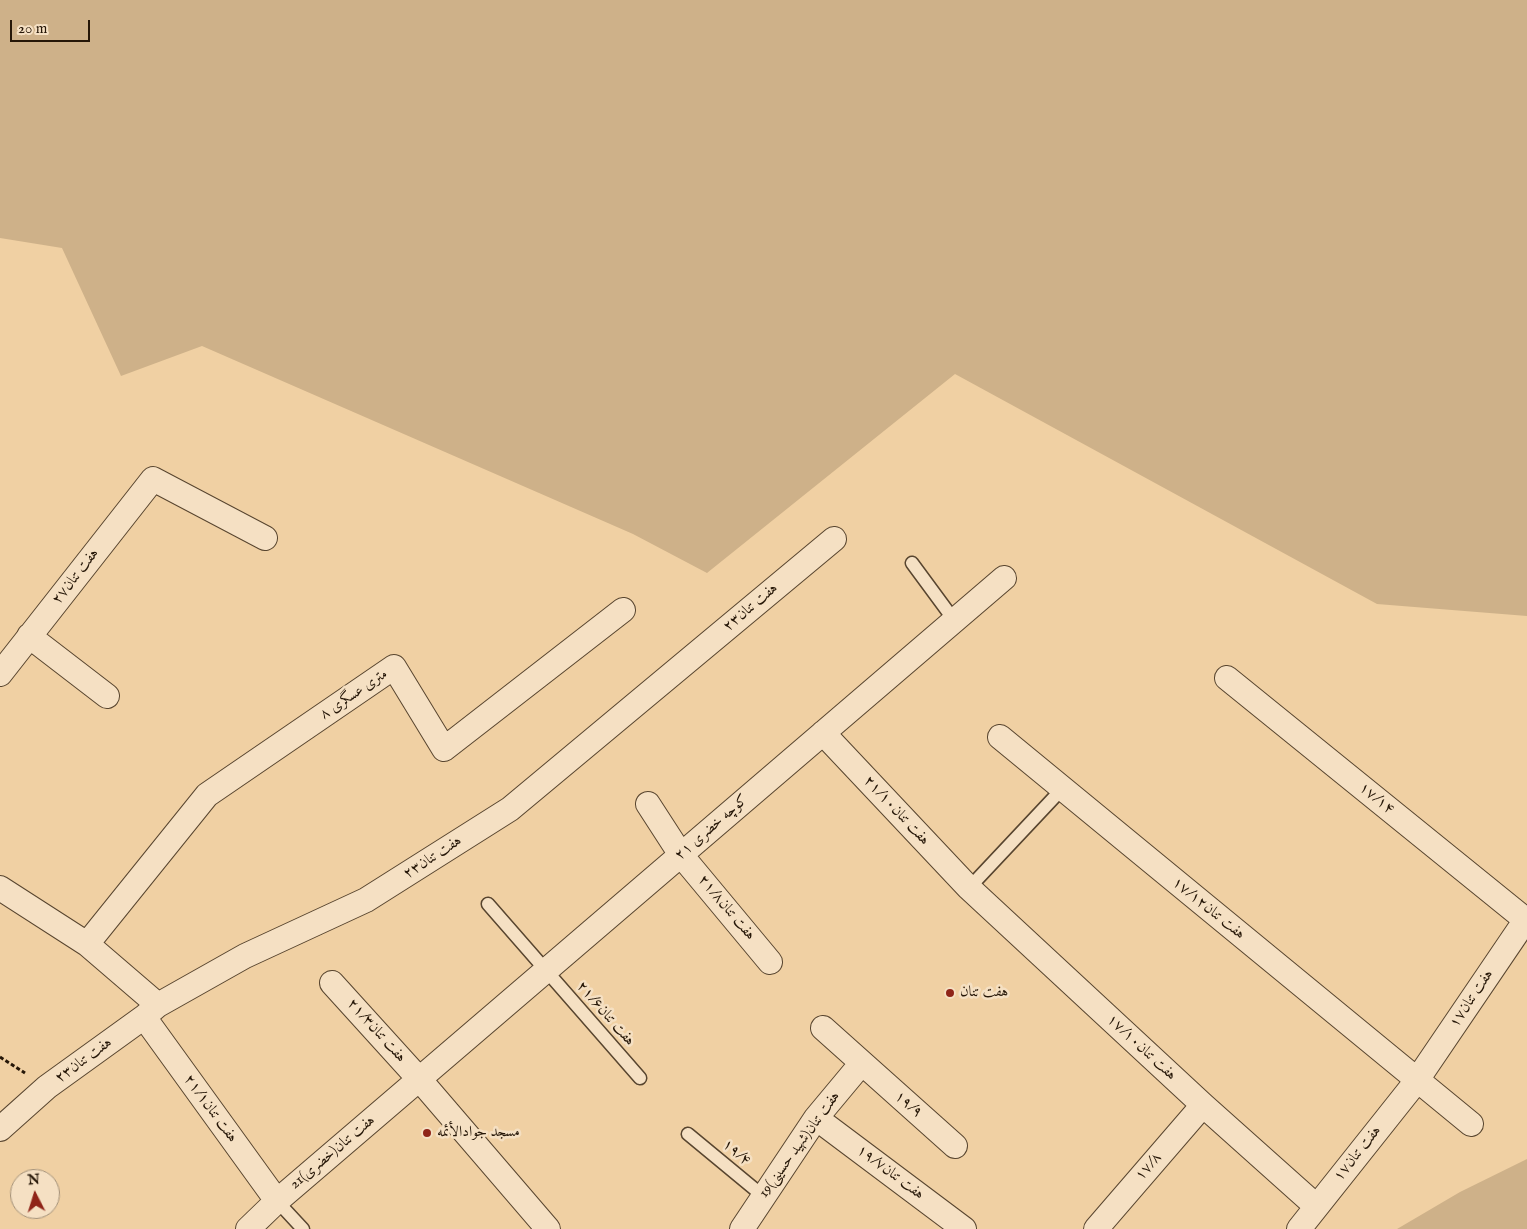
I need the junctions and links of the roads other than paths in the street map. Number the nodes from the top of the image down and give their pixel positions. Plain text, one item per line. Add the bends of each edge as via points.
1 (265, 538) dead end
2 (834, 539) dead end
3 (912, 563) dead end
4 (1004, 578) dead end
5 (623, 610) dead end
6 (954, 620) junction
7 (29, 636) junction
8 (0, 674) edge
9 (1227, 678) dead end
10 (106, 696) dead end
11 (823, 733) junction
12 (1000, 737) dead end
13 (1062, 789) junction
14 (648, 804) dead end
15 (681, 855) junction
16 (0, 888) edge
17 (969, 888) junction
18 (488, 904) dead end
19 (1527, 920) edge
20 (88, 944) junction
21 (770, 962) dead end
22 (546, 972) junction
23 (332, 983) dead end
24 (151, 1011) junction
25 (823, 1028) dead end
26 (861, 1064) junction
27 (640, 1078) dead end
28 (420, 1080) junction
29 (1417, 1080) junction
30 (1203, 1105) junction
31 (816, 1118) junction
32 (1471, 1124) dead end
33 (0, 1129) edge
34 (688, 1134) dead end
35 (955, 1146) dead end
36 (763, 1196) junction
37 (277, 1201) junction
38 (1316, 1206) junction
39 (248, 1229) edge
40 (302, 1229) edge
41 (548, 1229) edge
42 (742, 1229) edge
43 (964, 1229) edge
44 (1096, 1229) edge
45 (1299, 1229) edge

1 - 7 street, هفت تنان۲۷ via 152,479
2 - 24 street, هفت تنان۲۳ via 510,809 366,900 245,956
3 - 6 lane
4 - 6 street, کوچه خضری ۲۱
5 - 20 street, ۸ متری عسگری via 444,748 394,667 207,795
6 - 11 street, کوچه خضری ۲۱
7 - 8 street, هفت تنان۲۷
7 - 10 street
9 - 19 street, ۱۷/۱۴
11 - 15 street, کوچه خضری ۲۱
11 - 17 street, ۲۱/۱۰هفت تنان
12 - 13 street, ۱۷/۱۲هفت تنان
13 - 17 lane
13 - 29 street, ۱۷/۱۲هفت تنان
14 - 15 street, ۲۱/۸هفت تنان
15 - 21 street, ۲۱/۸هفت تنان
15 - 22 street, کوچه خضری ۲۱
16 - 20 street
17 - 30 street, ۱۷/۱۰هفت تنان
18 - 22 lane, ۲۱/۶هفت تنان
19 - 29 street, ۱۷هفت تنان
20 - 24 street
22 - 27 lane, ۲۱/۶هفت تنان
22 - 28 street, کوچه خضری ۲۱
23 - 28 street, ۲۱/۳هفت تنان
24 - 33 street, هفت تنان۲۳ via 47,1087
24 - 37 street, ۲۱/۱هفت تنان
25 - 26 street, ۱۹/۹
26 - 31 street, 19هفت تنان(شهید حسینی)
26 - 35 street, ۱۹/۹
28 - 37 street, 21هفت تنان(خضری)
28 - 41 street, ۲۱/۳هفت تنان
29 - 32 street, ۱۷/۱۲هفت تنان
29 - 38 street, هفت تنان۱۷
30 - 38 street, ۱۷/۱۰هفت تنان
30 - 44 street, ۱۷/۸
31 - 36 street, 19هفت تنان(شهید حسینی)
31 - 43 street, ۱۹/۷هفت تنان
34 - 36 lane, ۱۹/۴
36 - 42 street, 19هفت تنان(شهید حسینی)
37 - 39 street, 21هفت تنان(خضری)
37 - 40 lane
38 - 45 street, هفت تنان۱۷

